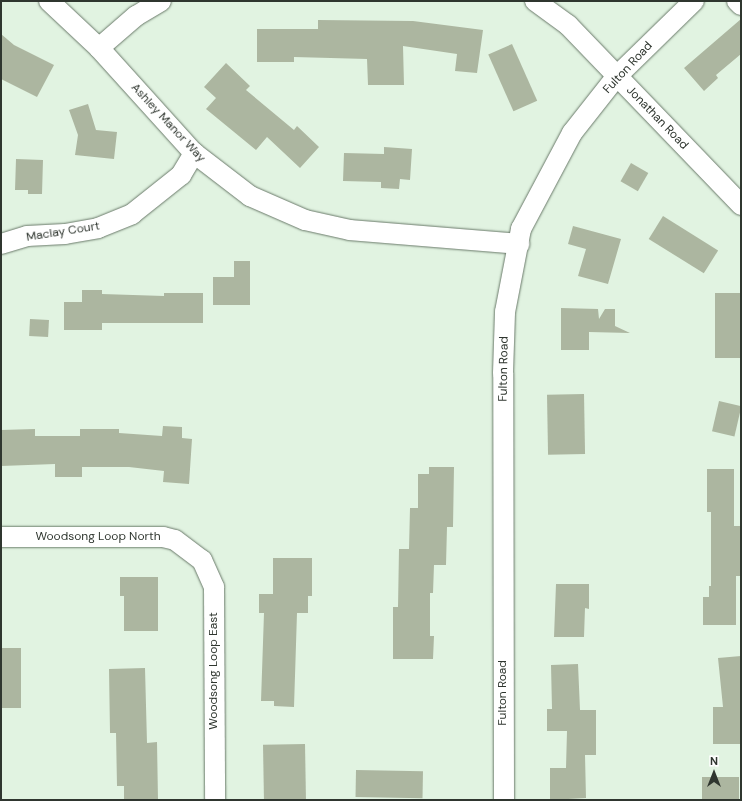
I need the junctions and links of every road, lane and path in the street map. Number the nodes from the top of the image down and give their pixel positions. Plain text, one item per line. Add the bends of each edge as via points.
1 (49, 1) edge
2 (161, 1) edge
3 (535, 1) edge
4 (694, 1) edge
5 (737, 1) edge
6 (741, 5) edge
7 (99, 48) junction
8 (616, 77) junction
9 (194, 154) junction
10 (741, 205) edge
11 (1, 244) edge
12 (519, 244) junction
13 (1, 537) edge
14 (191, 550) joint
15 (215, 800) edge
16 (504, 800) edge

1 - 7 street, Ashley Manor Way
2 - 7 street via 136,16
3 - 8 street, Jonathan Road via 568,26
4 - 8 street, Fulton Road
5 - 6 street
7 - 9 street, Ashley Manor Way
8 - 10 street, Jonathan Road
8 - 12 street, Fulton Road via 572,133 552,166 521,229
9 - 11 street, Maclay Court via 181,175 132,214 98,228 28,236
9 - 12 street, Ashley Manor Way via 250,196 305,220 350,230
12 - 16 street, Fulton Road via 505,312 503,373
13 - 14 street, Woodsong Loop North via 163,537 175,540
14 - 15 street, Woodsong Loop East via 202,560 214,587

